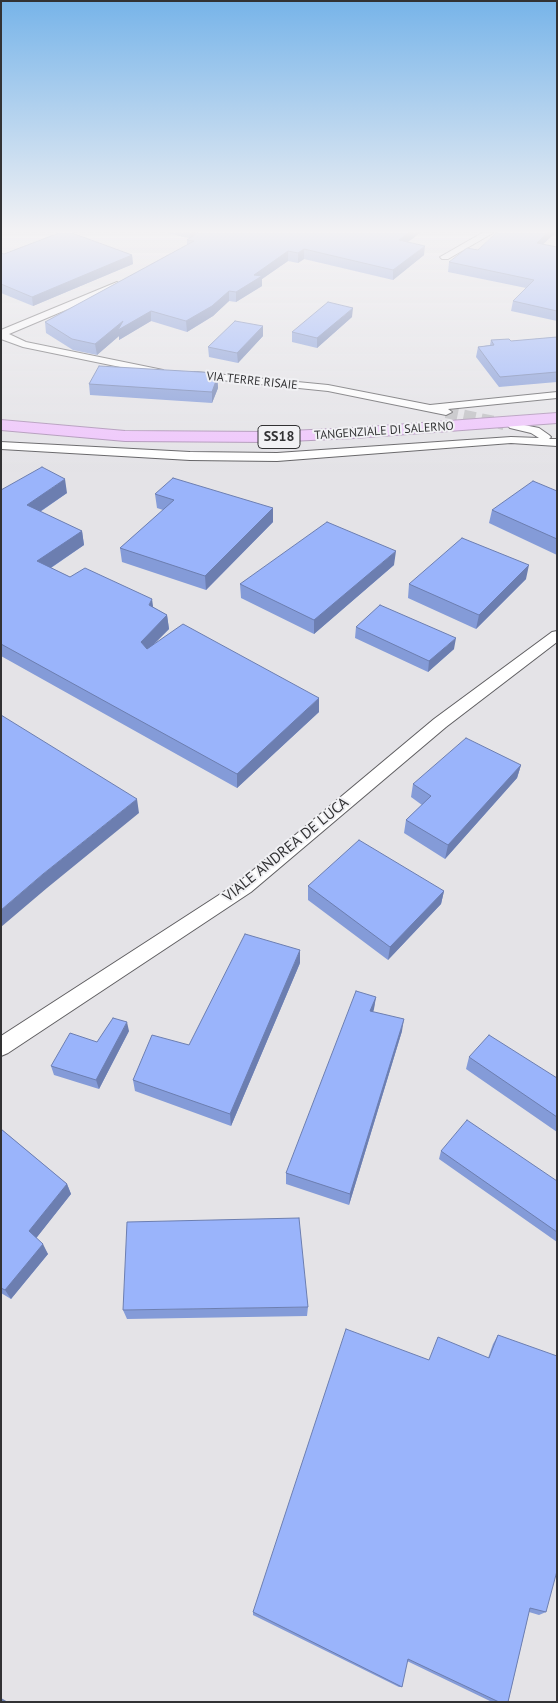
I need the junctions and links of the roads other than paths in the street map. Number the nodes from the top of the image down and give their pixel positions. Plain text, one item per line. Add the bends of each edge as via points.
1 (52, 312) edge
2 (1, 334) edge
3 (557, 395) edge
4 (429, 408) junction
5 (557, 410) edge
6 (446, 412) tunnel mouth
7 (1, 417) edge
8 (557, 418) edge
9 (1, 425) edge
10 (514, 426) tunnel mouth
11 (552, 443) edge
12 (1, 445) edge
13 (557, 635) edge
14 (1, 1047) edge

1 - 2 street
2 - 4 street, VIA TERRE RISAIE via 22,344 175,373 328,388
3 - 4 street
4 - 6 street, VIA TERRE RISAIE
5 - 7 highway, TANGENZIALE DI SALERNO / SS18 via 267,429 129,427
8 - 9 highway, TANGENZIALE DI SALERNO / SS18 via 259,437 125,436
10 - 11 street via 535,430
11 - 12 street via 510,440 277,457
13 - 14 street, VIALE ANDREA DE LUCA via 440,723 245,887

